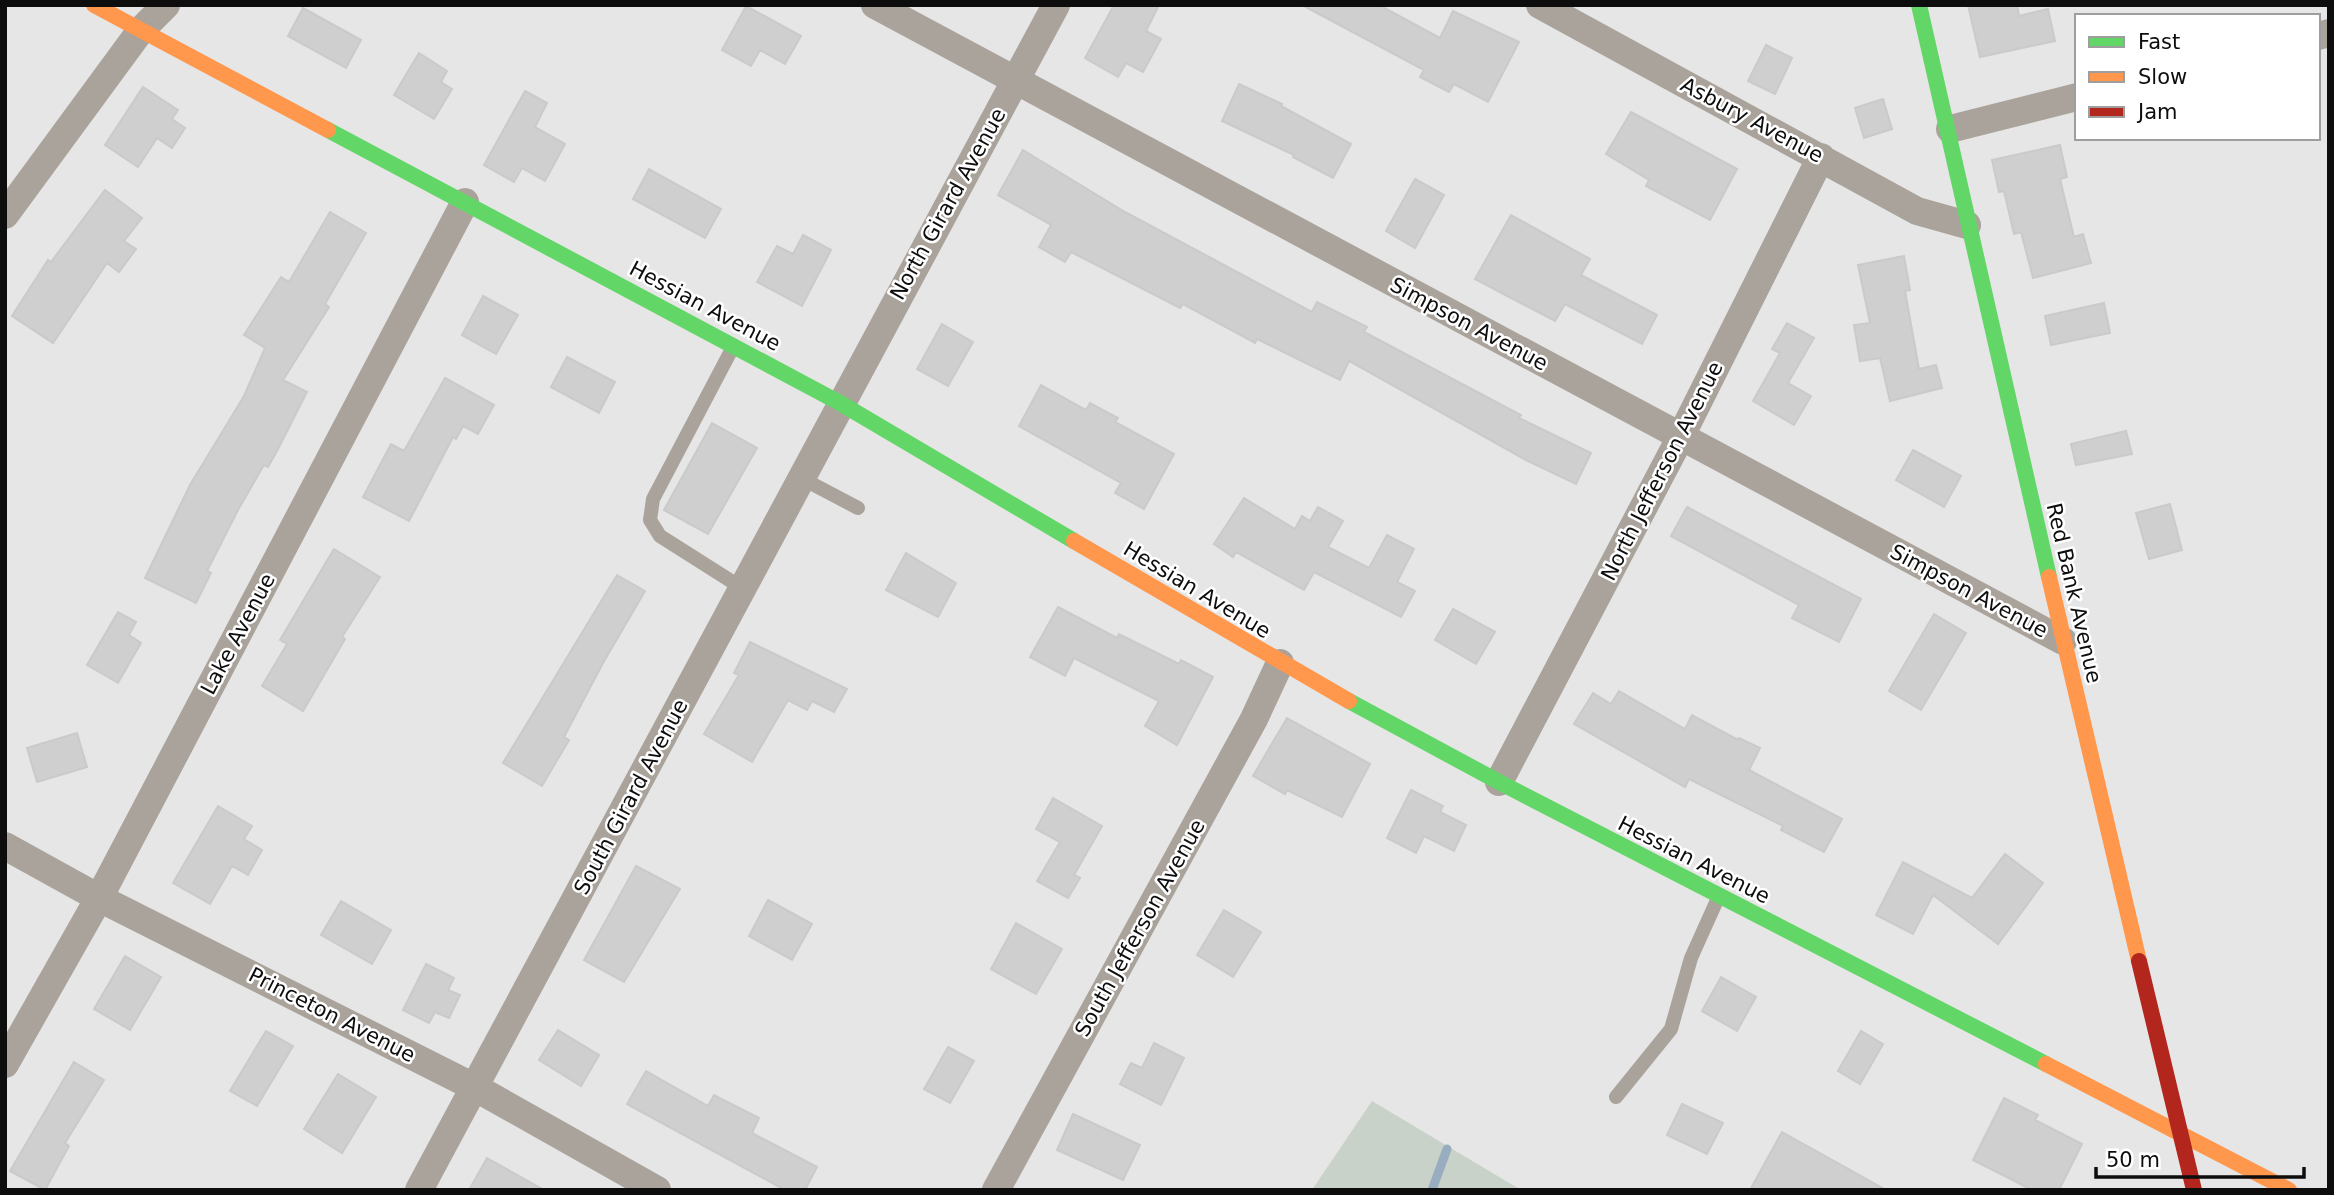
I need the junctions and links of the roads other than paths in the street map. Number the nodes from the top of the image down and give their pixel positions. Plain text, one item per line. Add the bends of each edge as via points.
1 (94, 5) edge
2 (166, 5) edge
3 (875, 5) edge
4 (1056, 5) edge
5 (1540, 5) edge
6 (1919, 5) edge
7 (141, 30) junction
8 (1016, 80) junction
9 (2075, 98) edge
10 (1950, 129) junction
11 (1821, 157) junction
12 (465, 202) junction
13 (5, 215) edge
14 (1967, 225) junction
15 (733, 346) junction
16 (841, 403) junction
17 (1680, 438) junction
18 (801, 478) junction
19 (858, 508) dead end
20 (742, 588) junction
21 (2063, 641) junction
22 (1280, 663) junction
23 (1499, 782) junction
24 (5, 846) edge
25 (1718, 897) junction
26 (99, 898) junction
27 (5, 1064) edge
28 (476, 1087) junction
29 (1616, 1097) dead end
30 (2182, 1136) junction
31 (419, 1190) edge
32 (657, 1190) edge
33 (996, 1190) edge
34 (2194, 1190) edge
35 (2289, 1190) edge

1 - 7 main road, Hessian Avenue
2 - 7 street
3 - 8 street, Simpson Avenue
4 - 8 street, North Girard Avenue
5 - 11 street, Asbury Avenue
6 - 10 main road, Red Bank Avenue
7 - 12 main road, Hessian Avenue
7 - 13 street
8 - 16 street, North Girard Avenue
8 - 17 street, Simpson Avenue
9 - 10 street
10 - 14 main road, Red Bank Avenue
11 - 14 street, Asbury Avenue via 1917,211
11 - 17 street, North Jefferson Avenue
12 - 15 main road, Hessian Avenue
12 - 26 street, Lake Avenue
14 - 21 main road, Red Bank Avenue
15 - 16 main road, Hessian Avenue
15 - 20 lane via 653,499 650,520 660,536
16 - 18 street, South Girard Avenue
16 - 22 main road, Hessian Avenue
17 - 21 street, Simpson Avenue
17 - 23 street, North Jefferson Avenue
18 - 19 lane
18 - 20 street, South Girard Avenue
20 - 28 street, South Girard Avenue
21 - 30 main road, Red Bank Avenue
22 - 23 main road, Hessian Avenue
22 - 33 street, South Jefferson Avenue via 1254,719
23 - 25 main road, Hessian Avenue
24 - 26 street, Princeton Avenue
25 - 29 lane via 1691,958 1671,1029
25 - 30 main road, Hessian Avenue
26 - 27 street, Lake Avenue
26 - 28 street, Princeton Avenue
28 - 31 street, South Girard Avenue
28 - 32 street, Princeton Avenue
30 - 34 main road, Red Bank Avenue
30 - 35 main road, Hessian Avenue

